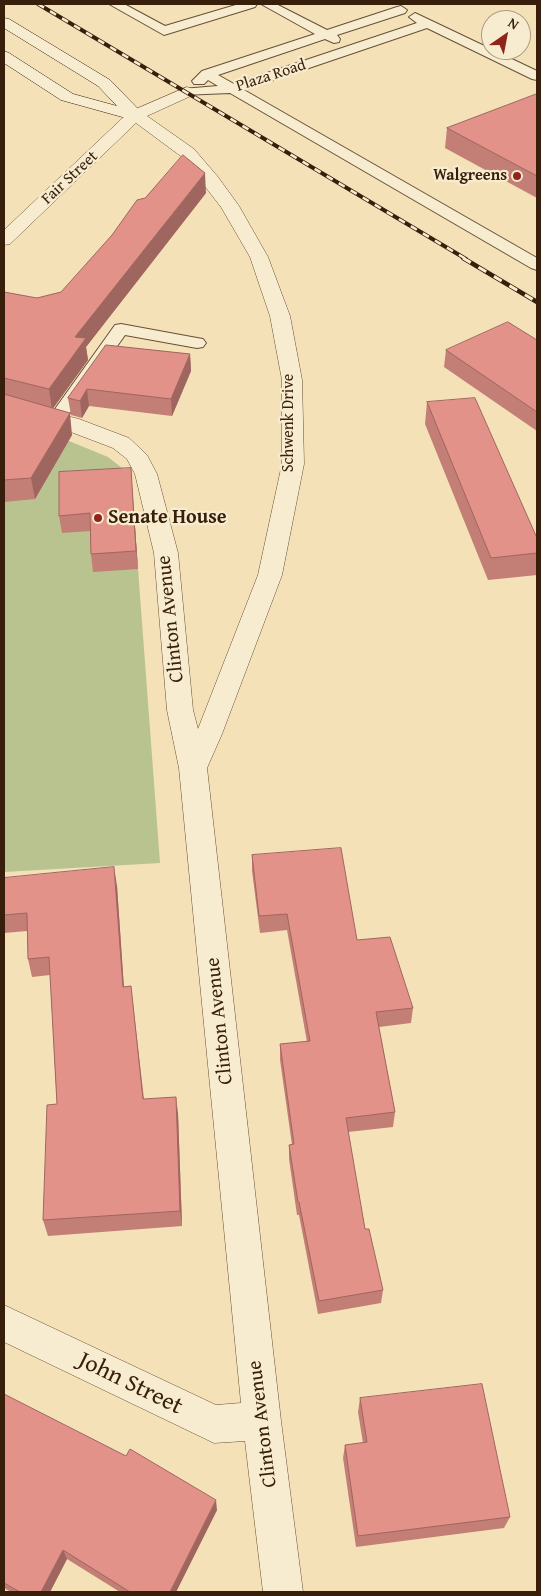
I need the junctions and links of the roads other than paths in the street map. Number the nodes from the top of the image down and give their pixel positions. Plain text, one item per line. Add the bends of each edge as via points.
1 (116, 4) edge
2 (251, 4) edge
3 (266, 4) edge
4 (388, 4) edge
5 (401, 10) junction
6 (4, 22) edge
7 (428, 23) junction
8 (326, 35) junction
9 (353, 48) junction
10 (4, 56) edge
11 (207, 74) junction
12 (537, 76) edge
13 (233, 89) junction
14 (187, 92) junction
15 (135, 115) junction
16 (4, 240) edge
17 (537, 245) edge
18 (518, 253) junction
19 (537, 265) edge
20 (196, 343) dead end
21 (4, 407) edge
22 (56, 420) junction
23 (193, 768) junction
24 (4, 1323) edge
25 (262, 1422) junction
26 (283, 1592) edge

1 - 2 lane via 164,31
3 - 8 lane, Plaza Road
4 - 5 lane
5 - 7 lane
5 - 8 lane, Plaza Road
6 - 15 street, Schwenk Drive via 104,83
7 - 9 lane, Plaza Road
7 - 12 lane
8 - 9 lane, Plaza Road
8 - 11 lane, Plaza Road
9 - 13 lane, Plaza Road
10 - 15 street, Schwenk Drive via 68,96
11 - 13 lane
11 - 14 lane, Plaza Road
13 - 14 lane, Plaza Road
13 - 18 lane
14 - 15 street, Plaza Road
15 - 16 street, Fair Street
15 - 23 street, Schwenk Drive via 188,153 230,206 259,257 280,316 292,380 293,464 270,574
17 - 18 lane
18 - 19 lane
20 - 22 lane via 121,329
21 - 22 street
22 - 23 street, Clinton Avenue via 121,444 136,455 146,474 166,553 180,710
23 - 25 street, Clinton Avenue
24 - 25 street, John Street via 214,1424
25 - 26 street, Clinton Avenue

